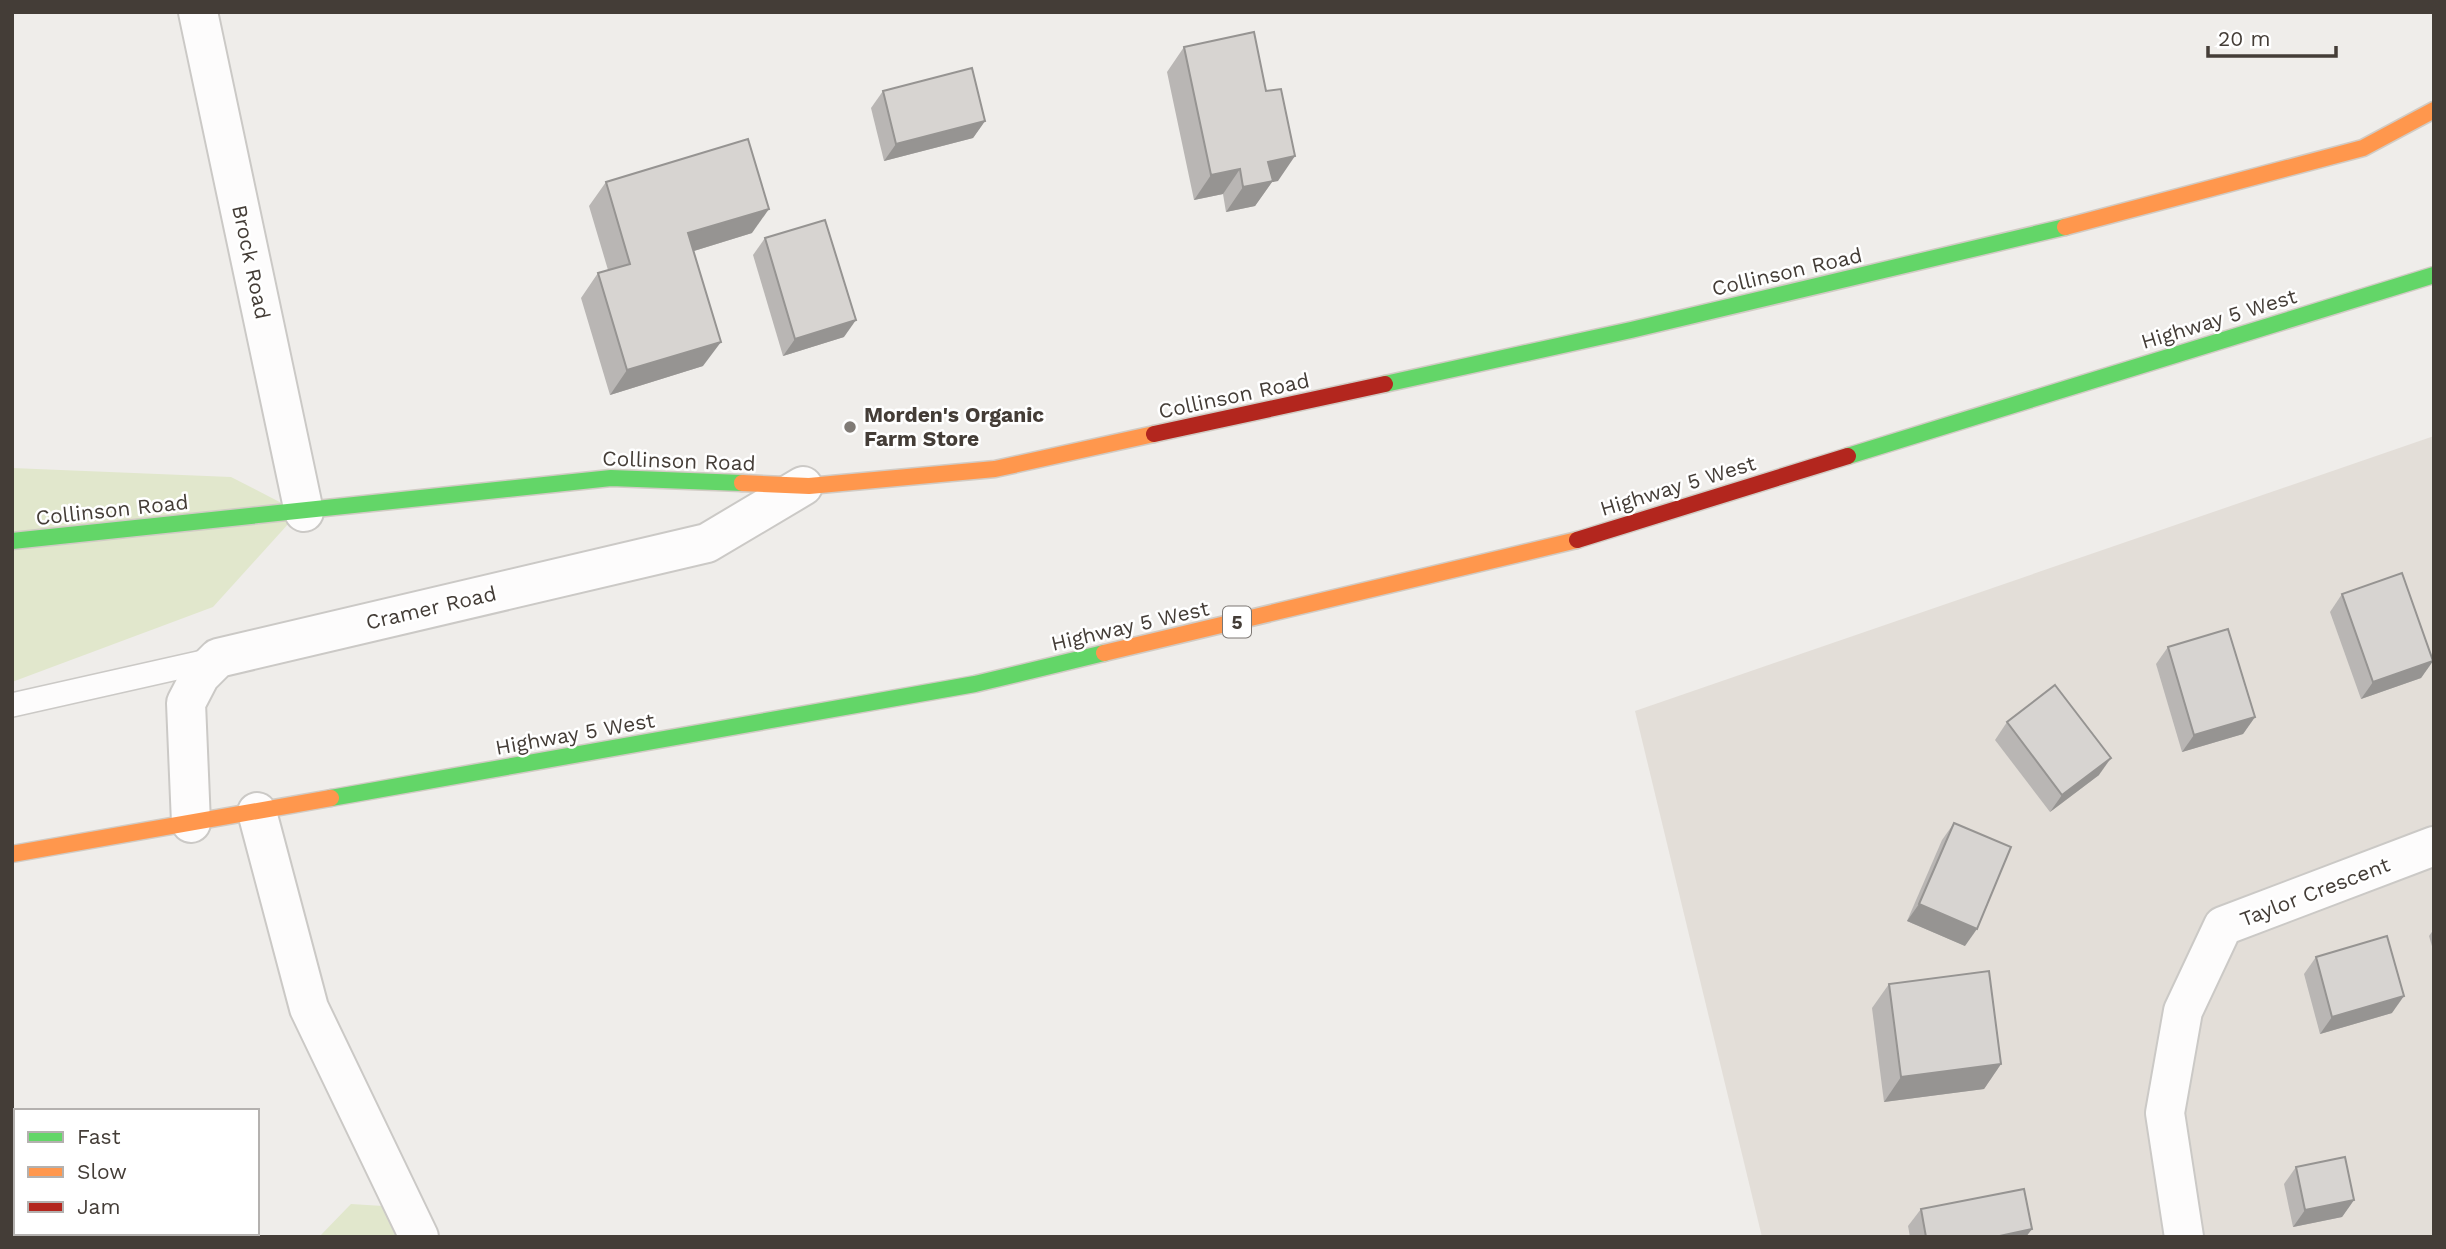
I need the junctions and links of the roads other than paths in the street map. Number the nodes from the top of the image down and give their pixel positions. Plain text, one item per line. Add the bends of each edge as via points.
1 (198, 12) edge
2 (2434, 110) edge
3 (2434, 275) edge
4 (803, 486) junction
5 (304, 512) junction
6 (12, 541) edge
7 (218, 659) junction
8 (12, 705) edge
9 (257, 812) junction
10 (191, 823) junction
11 (2434, 846) edge
12 (12, 854) edge
13 (419, 1237) edge
14 (2184, 1237) edge

1 - 5 street, Brock Road
2 - 4 main road, Collinson Road via 2363,148 2048,232 1631,330 995,469
3 - 9 main road, Highway 5 West / 5 via 1567,543 975,684
4 - 5 main road, Collinson Road via 611,478
4 - 7 street, Cramer Road via 706,543
5 - 6 main road, Collinson Road
7 - 8 lane
7 - 10 street via 200,676 186,703
9 - 10 main road, Highway 5 West / 5
9 - 13 street via 309,1008
10 - 12 main road, Highway 5 West / 5
11 - 14 street, Taylor Crescent via 2223,926 2183,1011 2165,1113

